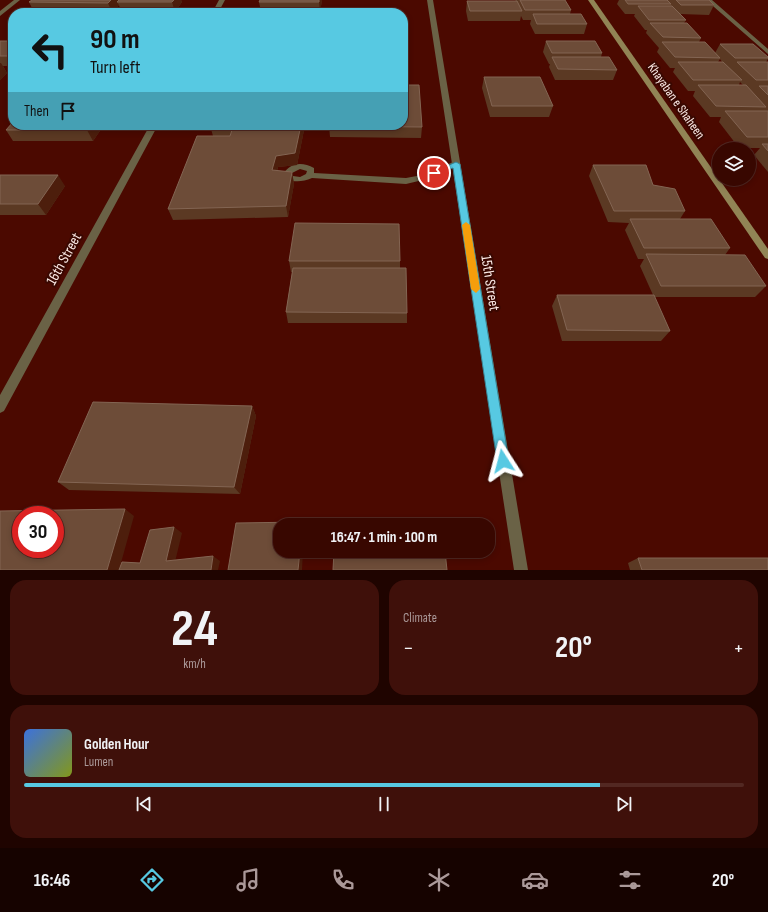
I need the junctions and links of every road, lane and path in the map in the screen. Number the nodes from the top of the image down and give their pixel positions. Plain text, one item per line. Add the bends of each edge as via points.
1 (17, 0) edge
2 (430, 0) edge
3 (591, 0) edge
4 (709, 0) edge
5 (0, 14) edge
6 (768, 52) edge
7 (151, 130) edge
8 (456, 164) junction
9 (310, 175) dead end
10 (768, 256) edge
11 (0, 407) edge
12 (521, 570) edge

1 - 5 street
2 - 8 street, 15th Street
3 - 10 main road, Khayaban e Shaheen
4 - 6 street
7 - 11 street, 16th Street
8 - 9 street via 424,177 406,181
8 - 12 street, 15th Street

